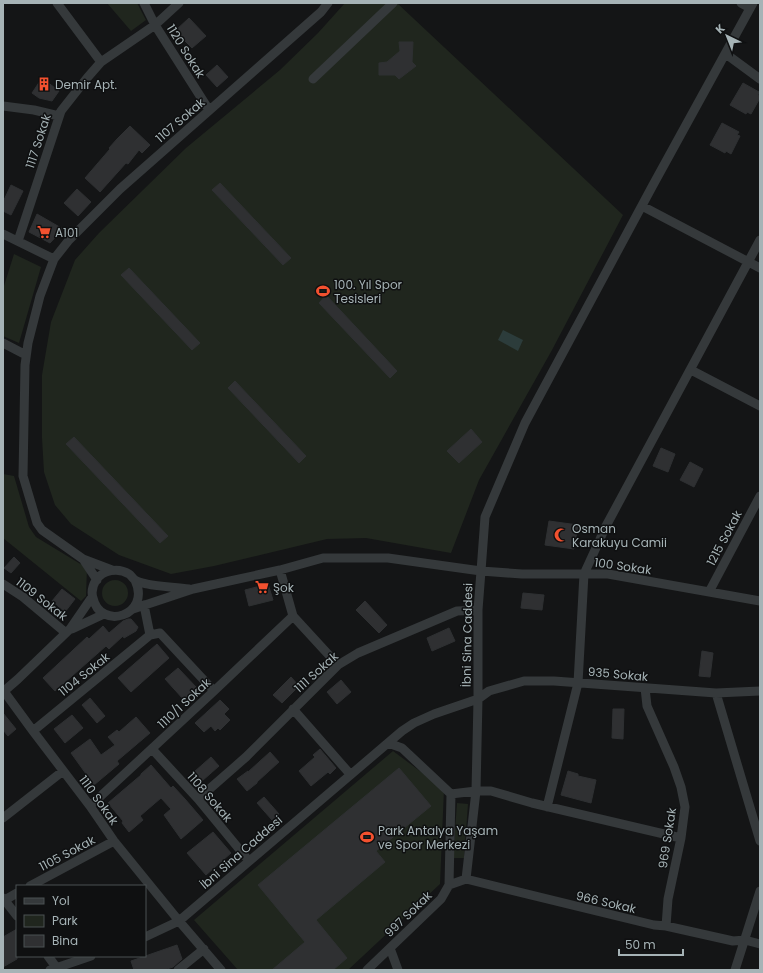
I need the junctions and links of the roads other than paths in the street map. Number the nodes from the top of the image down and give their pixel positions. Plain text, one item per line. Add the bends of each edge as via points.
1 (57, 3) edge
2 (144, 3) edge
3 (179, 3) edge
4 (328, 3) edge
5 (393, 3) edge
6 (741, 3) edge
7 (752, 6) edge
8 (156, 25) junction
9 (726, 54) junction
10 (101, 62) junction
11 (313, 79) dead end
12 (760, 79) edge
13 (3, 106) edge
14 (209, 110) junction
15 (59, 116) junction
16 (642, 206) junction
17 (3, 234) edge
18 (760, 240) edge
19 (18, 241) junction
20 (54, 260) junction
21 (748, 262) junction
22 (760, 268) edge
23 (3, 343) edge
24 (26, 356) junction
25 (691, 370) junction
26 (760, 406) edge
27 (760, 496) edge
28 (83, 559) junction
29 (112, 570) junction
30 (280, 570) junction
31 (481, 571) junction
32 (584, 574) junction
33 (97, 580) junction
34 (135, 580) junction
35 (3, 584) edge
36 (193, 589) junction
37 (709, 592) junction
38 (92, 597) junction
39 (760, 601) edge
40 (144, 605) junction
41 (133, 609) junction
42 (478, 610) junction
43 (104, 614) junction
44 (293, 616) junction
45 (68, 631) junction
46 (150, 635) junction
47 (338, 665) junction
48 (578, 683) junction
49 (645, 688) junction
50 (3, 691) edge
51 (214, 691) junction
52 (760, 691) edge
53 (716, 693) junction
54 (478, 699) junction
55 (293, 709) junction
56 (33, 731) junction
57 (388, 743) junction
58 (152, 749) junction
59 (63, 771) junction
60 (350, 774) junction
61 (476, 790) junction
62 (451, 794) junction
63 (198, 799) junction
64 (90, 806) junction
65 (547, 807) junction
66 (3, 818) edge
67 (681, 838) junction
68 (760, 840) edge
69 (114, 841) junction
70 (249, 861) junction
71 (466, 879) junction
72 (32, 885) edge
73 (448, 885) junction
74 (760, 891) edge
75 (16, 893) edge
76 (4, 899) edge
77 (16, 915) edge
78 (179, 921) junction
79 (666, 926) junction
80 (146, 937) edge
81 (745, 940) junction
82 (760, 944) edge
83 (390, 948) junction
84 (204, 949) junction
85 (49, 957) edge
86 (88, 957) edge
87 (57, 969) edge
88 (178, 970) edge
89 (221, 970) edge
90 (367, 970) edge
91 (398, 970) edge
92 (735, 970) edge

1 - 10 street
2 - 8 street, 1120 Sokak
3 - 8 street, 1117 Sokak
4 - 14 street, 1107 Sokak via 321,12
5 - 11 street
6 - 7 street
7 - 9 street
8 - 10 street, 1117 Sokak
8 - 14 street, 1120 Sokak
9 - 12 street
9 - 16 street
10 - 15 street, 1117 Sokak via 86,78
13 - 15 street
14 - 20 street, 1107 Sokak via 120,189 69,240
15 - 19 street, 1117 Sokak
16 - 21 street
16 - 31 street via 525,423 485,517
17 - 19 street
18 - 21 street
19 - 20 street
20 - 24 street, İbni Sina Caddesi via 40,296
21 - 22 street
21 - 25 street
23 - 24 street
24 - 28 street, İbni Sina Caddesi via 23,476 39,527
25 - 26 street
25 - 32 street via 606,526
27 - 37 street, 1215 Sokak
28 - 29 street, İbni Sina Caddesi
28 - 33 street, İbni Sina Caddesi
29 - 33 street
29 - 34 street, İbni Sina Caddesi via 130,574
30 - 31 street, İbni Sina Caddesi via 323,558 388,558
30 - 36 street, İbni Sina Caddesi
30 - 44 street
31 - 32 street, 100 Sokak
31 - 42 street, İbni Sina Caddesi
32 - 37 street, 100 Sokak via 608,574
32 - 48 street
33 - 38 street
34 - 36 street, İbni Sina Caddesi
34 - 41 street via 139,595
35 - 45 street, 1109 Sokak
36 - 40 street, İbni Sina Caddesi
37 - 39 street, 100 Sokak
38 - 43 street
38 - 45 street
40 - 41 street, İbni Sina Caddesi
40 - 46 street
41 - 43 street, İbni Sina Caddesi via 120,616
42 - 47 street, 1111 Sokak via 456,611 358,653
42 - 54 street, İbni Sina Caddesi
43 - 45 street
44 - 47 street
44 - 51 street, 1110/1 Sokak
45 - 50 street
46 - 51 street via 160,633
46 - 56 street, 1104 Sokak
47 - 55 street, 1111 Sokak
48 - 49 street, 935 Sokak
48 - 54 street, 935 Sokak via 524,681 489,691
48 - 65 street
49 - 53 street, 935 Sokak
49 - 67 street, 969 Sokak via 647,706 681,787 685,807
50 - 56 street, 1110 Sokak
51 - 58 street, 1110/1 Sokak
52 - 53 street, 935 Sokak
53 - 68 street
54 - 57 street, İbni Sina Caddesi via 414,723
54 - 61 street
55 - 60 street
55 - 63 street, 1111 Sokak via 246,757
56 - 59 street, 1110 Sokak
57 - 60 street, İbni Sina Caddesi
57 - 62 street via 402,748
58 - 63 street, 1108 Sokak
58 - 64 street, 1110/1 Sokak
59 - 64 street, 1110 Sokak
59 - 66 street
60 - 70 street, İbni Sina Caddesi
61 - 62 street
61 - 65 street via 491,791
61 - 71 street
62 - 73 street, 997 Sokak
63 - 70 street, 1108 Sokak
64 - 69 street, 1110 Sokak
65 - 67 street
67 - 79 street, 969 Sokak via 668,899
69 - 72 street, 1105 Sokak
69 - 78 street, 1110 Sokak
70 - 78 street, İbni Sina Caddesi
71 - 73 street
71 - 79 street, 966 Sokak
73 - 83 street, 997 Sokak via 441,899
74 - 81 street
75 - 76 street
76 - 77 street
78 - 80 street, İbni Sina Caddesi
78 - 84 street, 1110 Sokak
79 - 81 street, 966 Sokak via 733,941
81 - 82 street, 966 Sokak
81 - 92 street
83 - 90 street, 997 Sokak
83 - 91 street
84 - 88 street
84 - 89 street, 1110 Sokak
85 - 87 street
86 - 87 street

